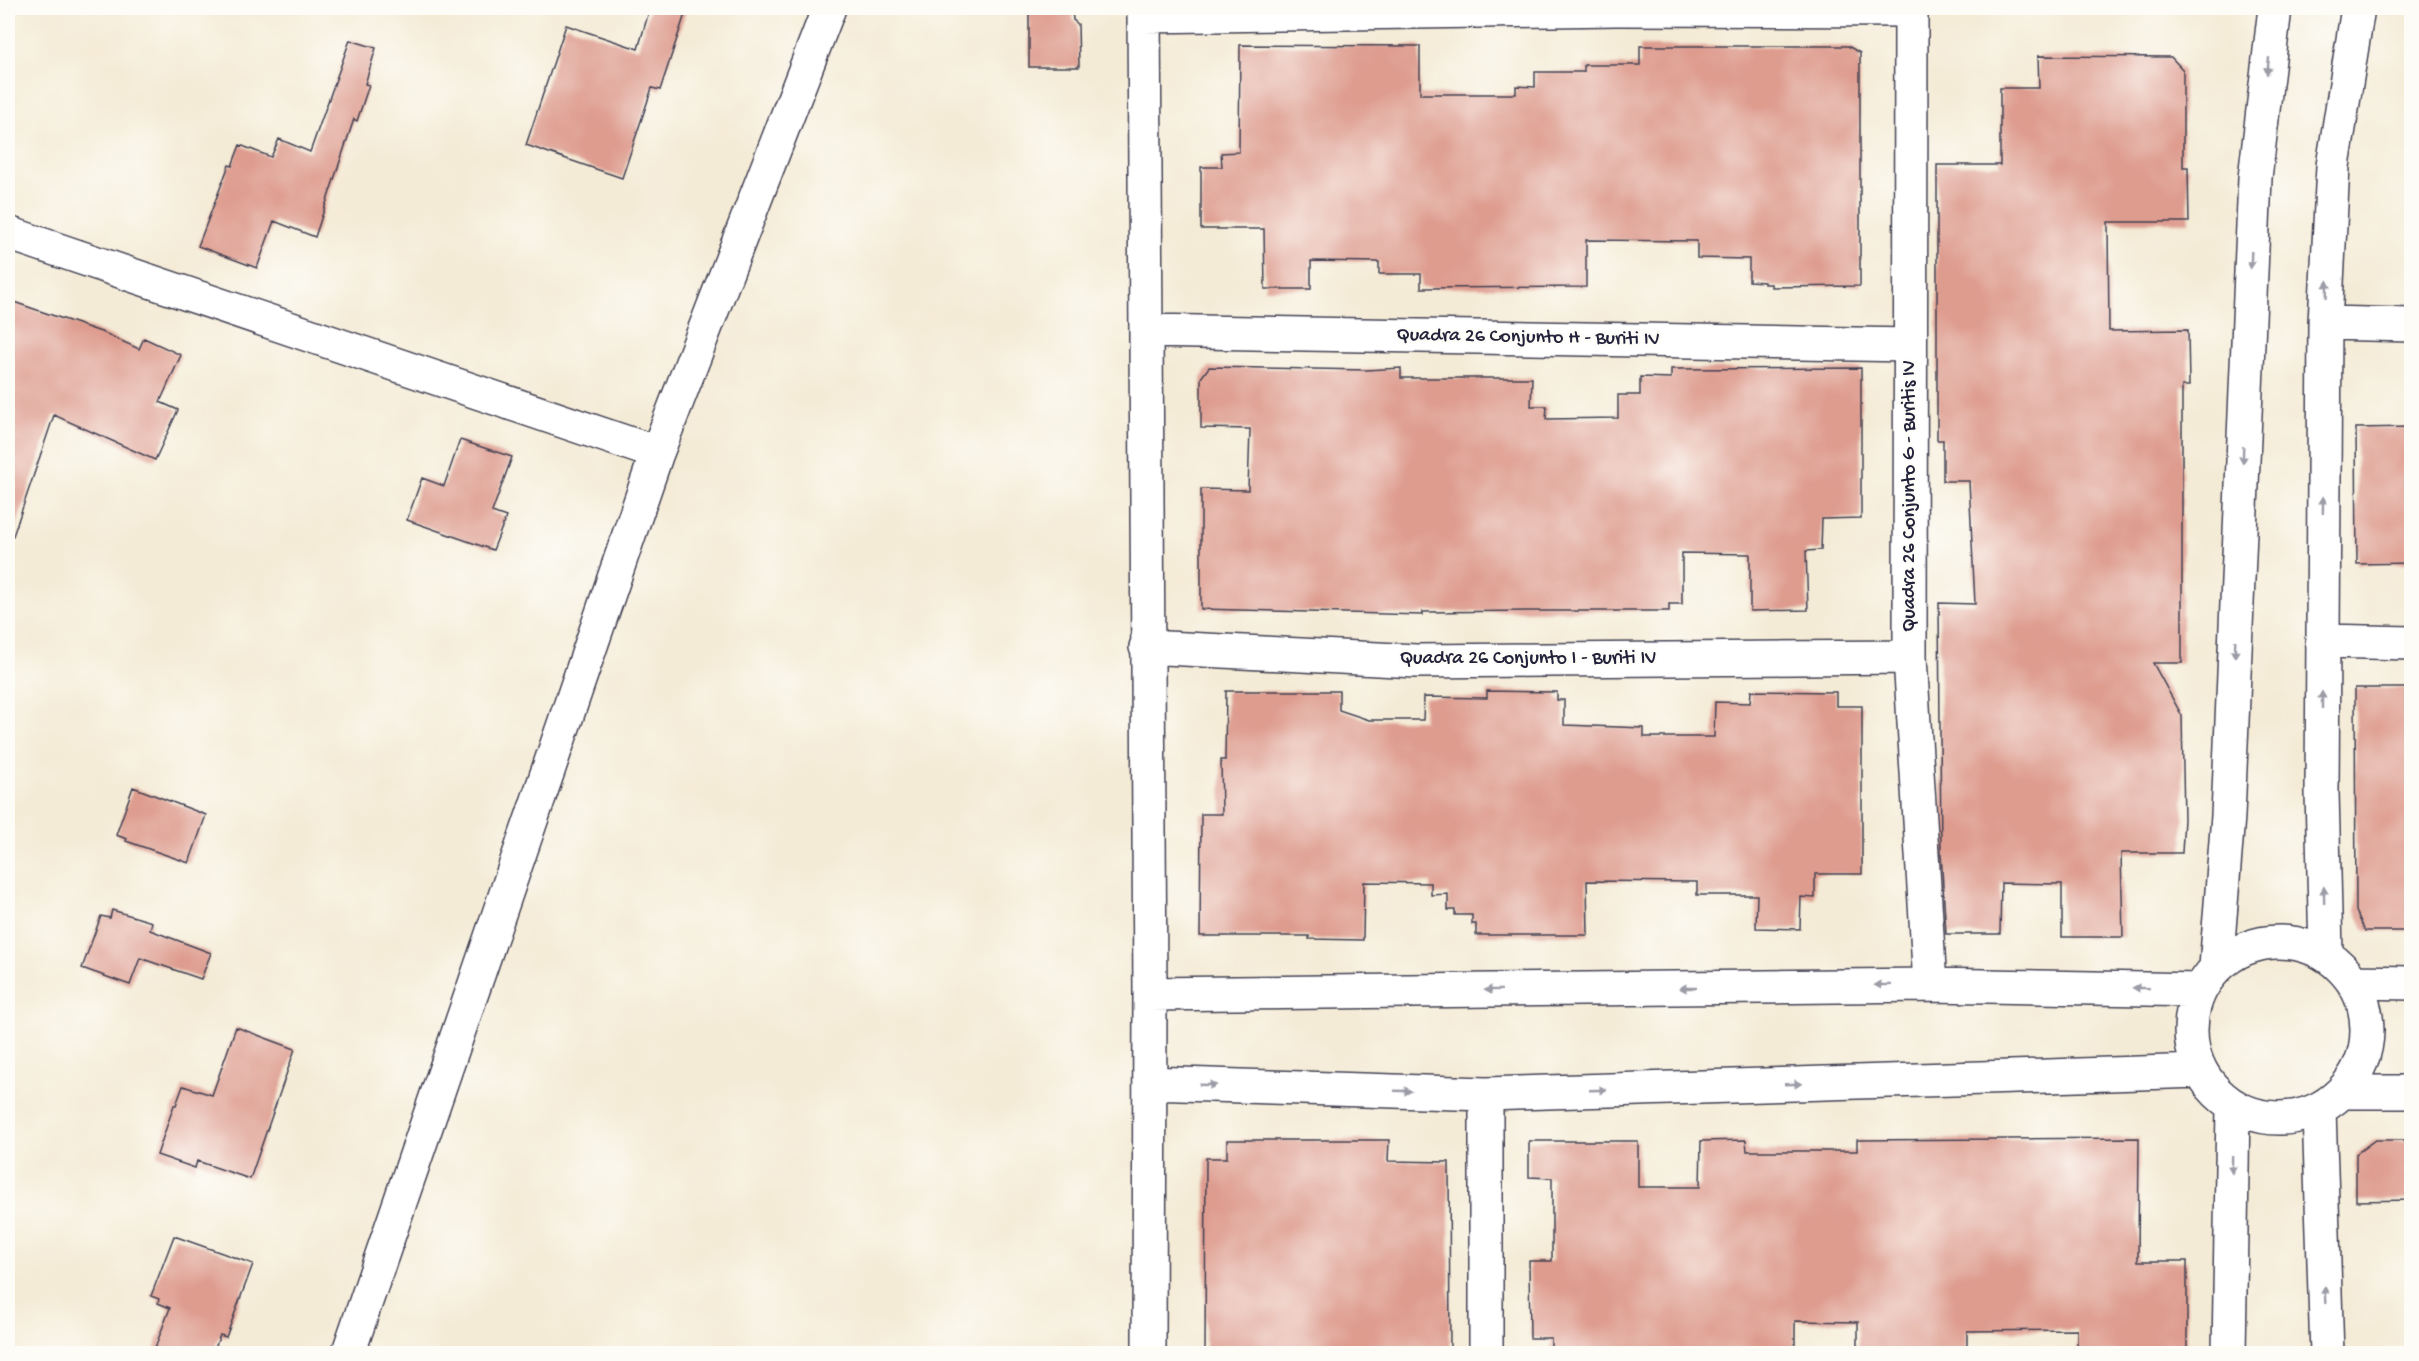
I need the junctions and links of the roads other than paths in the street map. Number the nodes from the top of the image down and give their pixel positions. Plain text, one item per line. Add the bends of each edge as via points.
1 (829, 8) edge
2 (1617, 8) edge
3 (1910, 8) edge
4 (2275, 8) edge
5 (2358, 8) edge
6 (1144, 12) edge
7 (8, 232) edge
8 (2325, 324) junction
9 (2412, 325) edge
10 (1147, 331) junction
11 (1910, 345) junction
12 (657, 453) junction
13 (2322, 641) junction
14 (2412, 643) edge
15 (1146, 647) junction
16 (1910, 657) junction
17 (2326, 953) junction
18 (2208, 979) junction
19 (2354, 982) junction
20 (2412, 983) edge
21 (1930, 985) junction
22 (1150, 994) junction
23 (2200, 1071) junction
24 (1150, 1083) junction
25 (2412, 1092) edge
26 (1486, 1094) junction
27 (2331, 1101) junction
28 (2233, 1107) junction
29 (348, 1353) edge
30 (1149, 1353) edge
31 (1486, 1353) edge
32 (2229, 1353) edge
33 (2327, 1353) edge

1 - 12 street
2 - 3 street
2 - 6 street
3 - 11 street, Quadra 26 Conjunto G - Buritis IV
4 -> 18 street via 2255,178 2229,804
8 -> 5 street via 2332,166
6 - 10 street
7 - 12 street
8 - 9 street
13 -> 8 street
10 - 11 street, Quadra 26 Conjunto H - Buriti IV
10 - 15 street
11 - 16 street, Quadra 26 Conjunto G - Buritis IV
12 - 29 street
13 - 14 street
17 -> 13 street
15 - 16 street, Quadra 26 Conjunto I - Buriti IV via 1416,661
15 - 22 street
16 - 21 street, Quadra 26 Conjunto G - Buritis IV
17 - 18 street via 2298,942 2268,941 2240,950
17 - 19 street
18 -> 21 street
18 - 23 street via 2191,1017 2192,1045
19 - 20 street
19 - 27 street via 2366,1009 2368,1039 2360,1068
21 -> 22 street
22 - 24 street
26 -> 23 street
23 - 28 street
24 -> 26 street
24 - 30 street
25 - 27 street
26 - 31 street
27 - 28 street via 2291,1119 2261,1117
33 -> 27 street
28 -> 32 street

